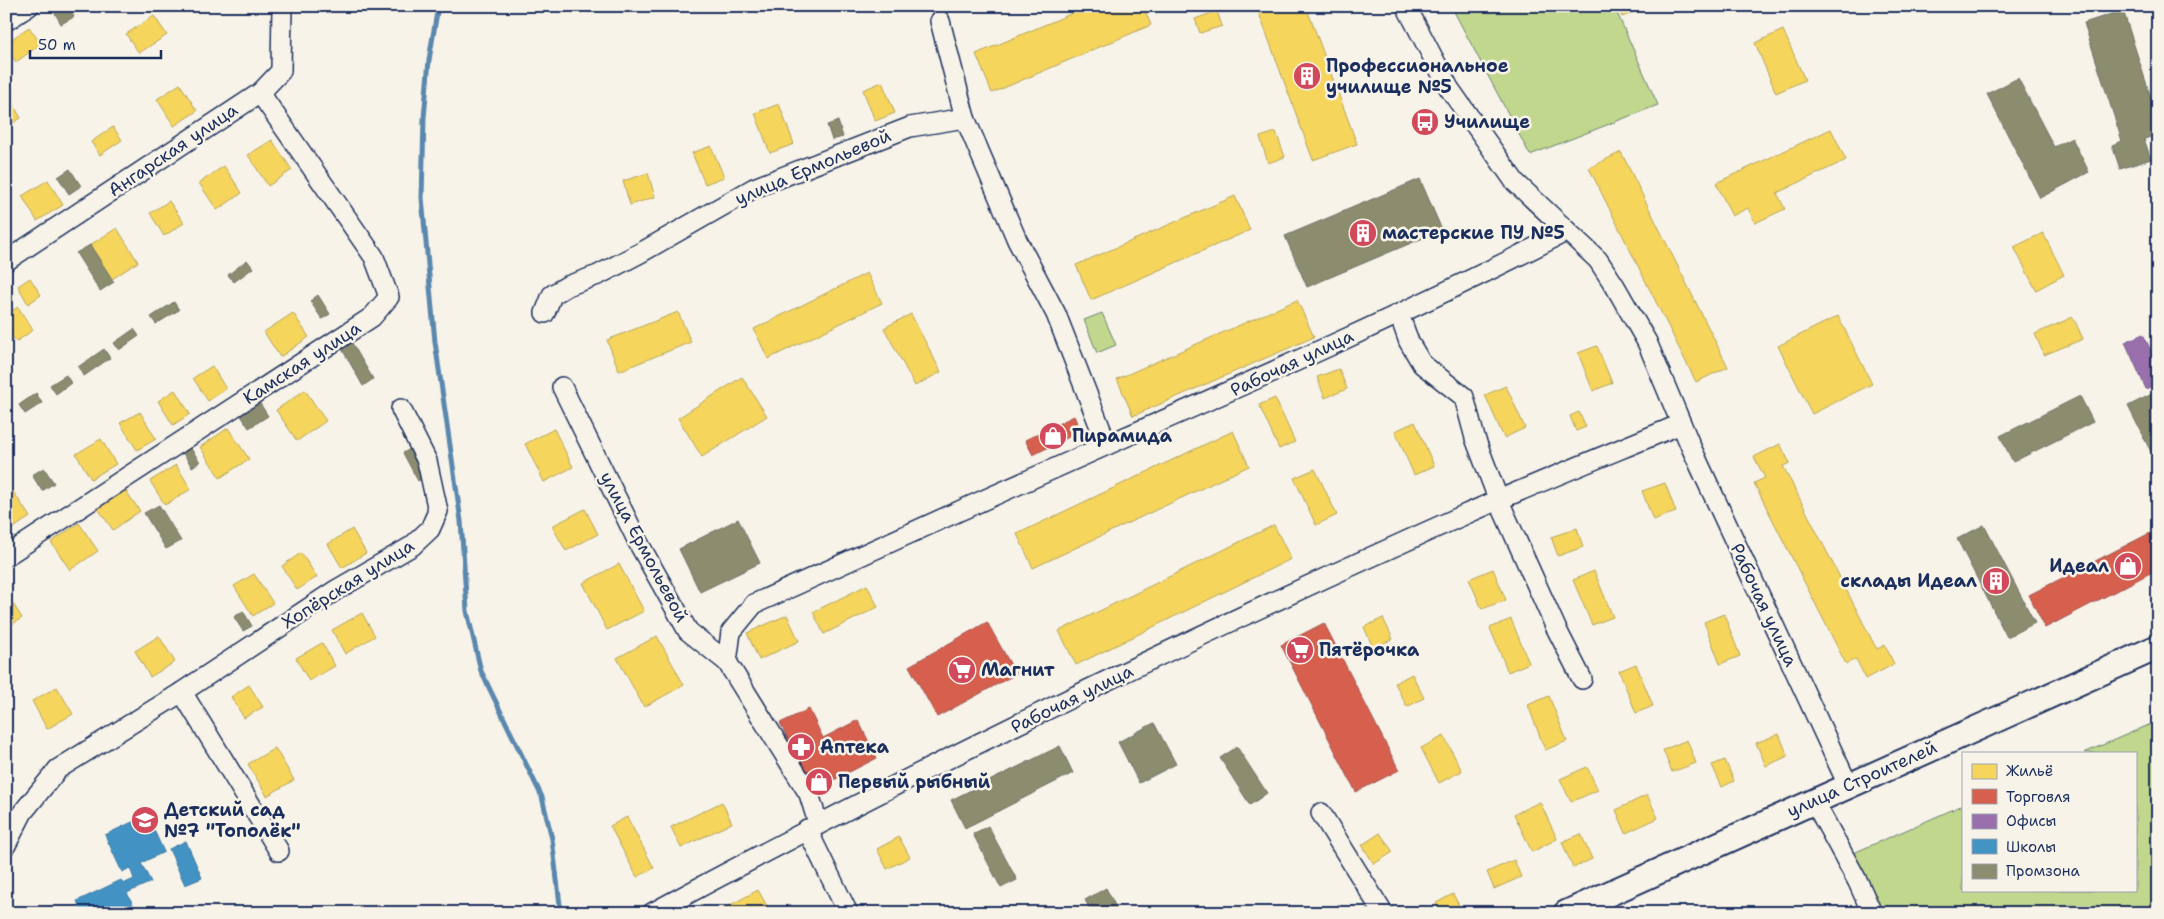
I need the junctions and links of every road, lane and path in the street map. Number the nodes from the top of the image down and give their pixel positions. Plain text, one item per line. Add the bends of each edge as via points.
1 (29, 6) edge
2 (282, 6) edge
3 (1406, 6) edge
4 (6, 21) edge
5 (940, 21) dead end
6 (260, 93) junction
7 (965, 118) junction
8 (1568, 231) junction
9 (6, 261) edge
10 (545, 313) dead end
11 (1399, 314) junction
12 (562, 386) dead end
13 (401, 409) dead end
14 (1681, 424) junction
15 (1107, 445) junction
16 (1499, 501) junction
17 (6, 556) edge
18 (2158, 647) edge
19 (726, 662) junction
20 (1582, 679) dead end
21 (182, 692) junction
22 (1848, 785) junction
23 (1814, 801) junction
24 (1321, 813) dead end
25 (813, 826) junction
26 (6, 845) edge
27 (279, 851) dead end
28 (652, 913) edge
29 (848, 913) edge
30 (1383, 913) edge
31 (1566, 913) edge
32 (1872, 913) edge

1 - 4 street
2 - 6 street, Ангарская улица via 281,71
3 - 8 street, Рабочая улица via 1449,88 1515,182
5 - 7 street
6 - 9 street, Ангарская улица
6 - 17 street, Камская улица via 374,257 389,297 372,317
7 - 10 street, улица Ермольевой via 910,126 754,188 642,252 598,275 567,286 552,295
7 - 15 street via 1017,240 1056,314
8 - 11 street, Рабочая улица
8 - 14 street, Рабочая улица via 1598,260 1615,286 1647,342
11 - 15 street, Рабочая улица
11 - 16 street via 1409,342 1422,364 1464,397 1475,438
12 - 19 street, улица Ермольевой via 640,544 688,631
13 - 21 street, Хопёрская улица via 427,461 438,511 430,529 412,546 336,590
14 - 16 street, Рабочая улица
14 - 22 street, Рабочая улица
15 - 19 street, Рабочая улица via 754,604 731,632
16 - 20 street
16 - 25 street, Рабочая улица via 1222,626
18 - 22 street, улица Строителей
19 - 25 street, улица Ермольевой via 809,794
21 - 26 street, Хопёрская улица via 58,769 23,812
21 - 27 street
22 - 23 street, улица Строителей
23 - 31 street, улица Строителей
23 - 32 street
24 - 30 street
25 - 28 street, Рабочая улица
25 - 29 street, улица Ермольевой

